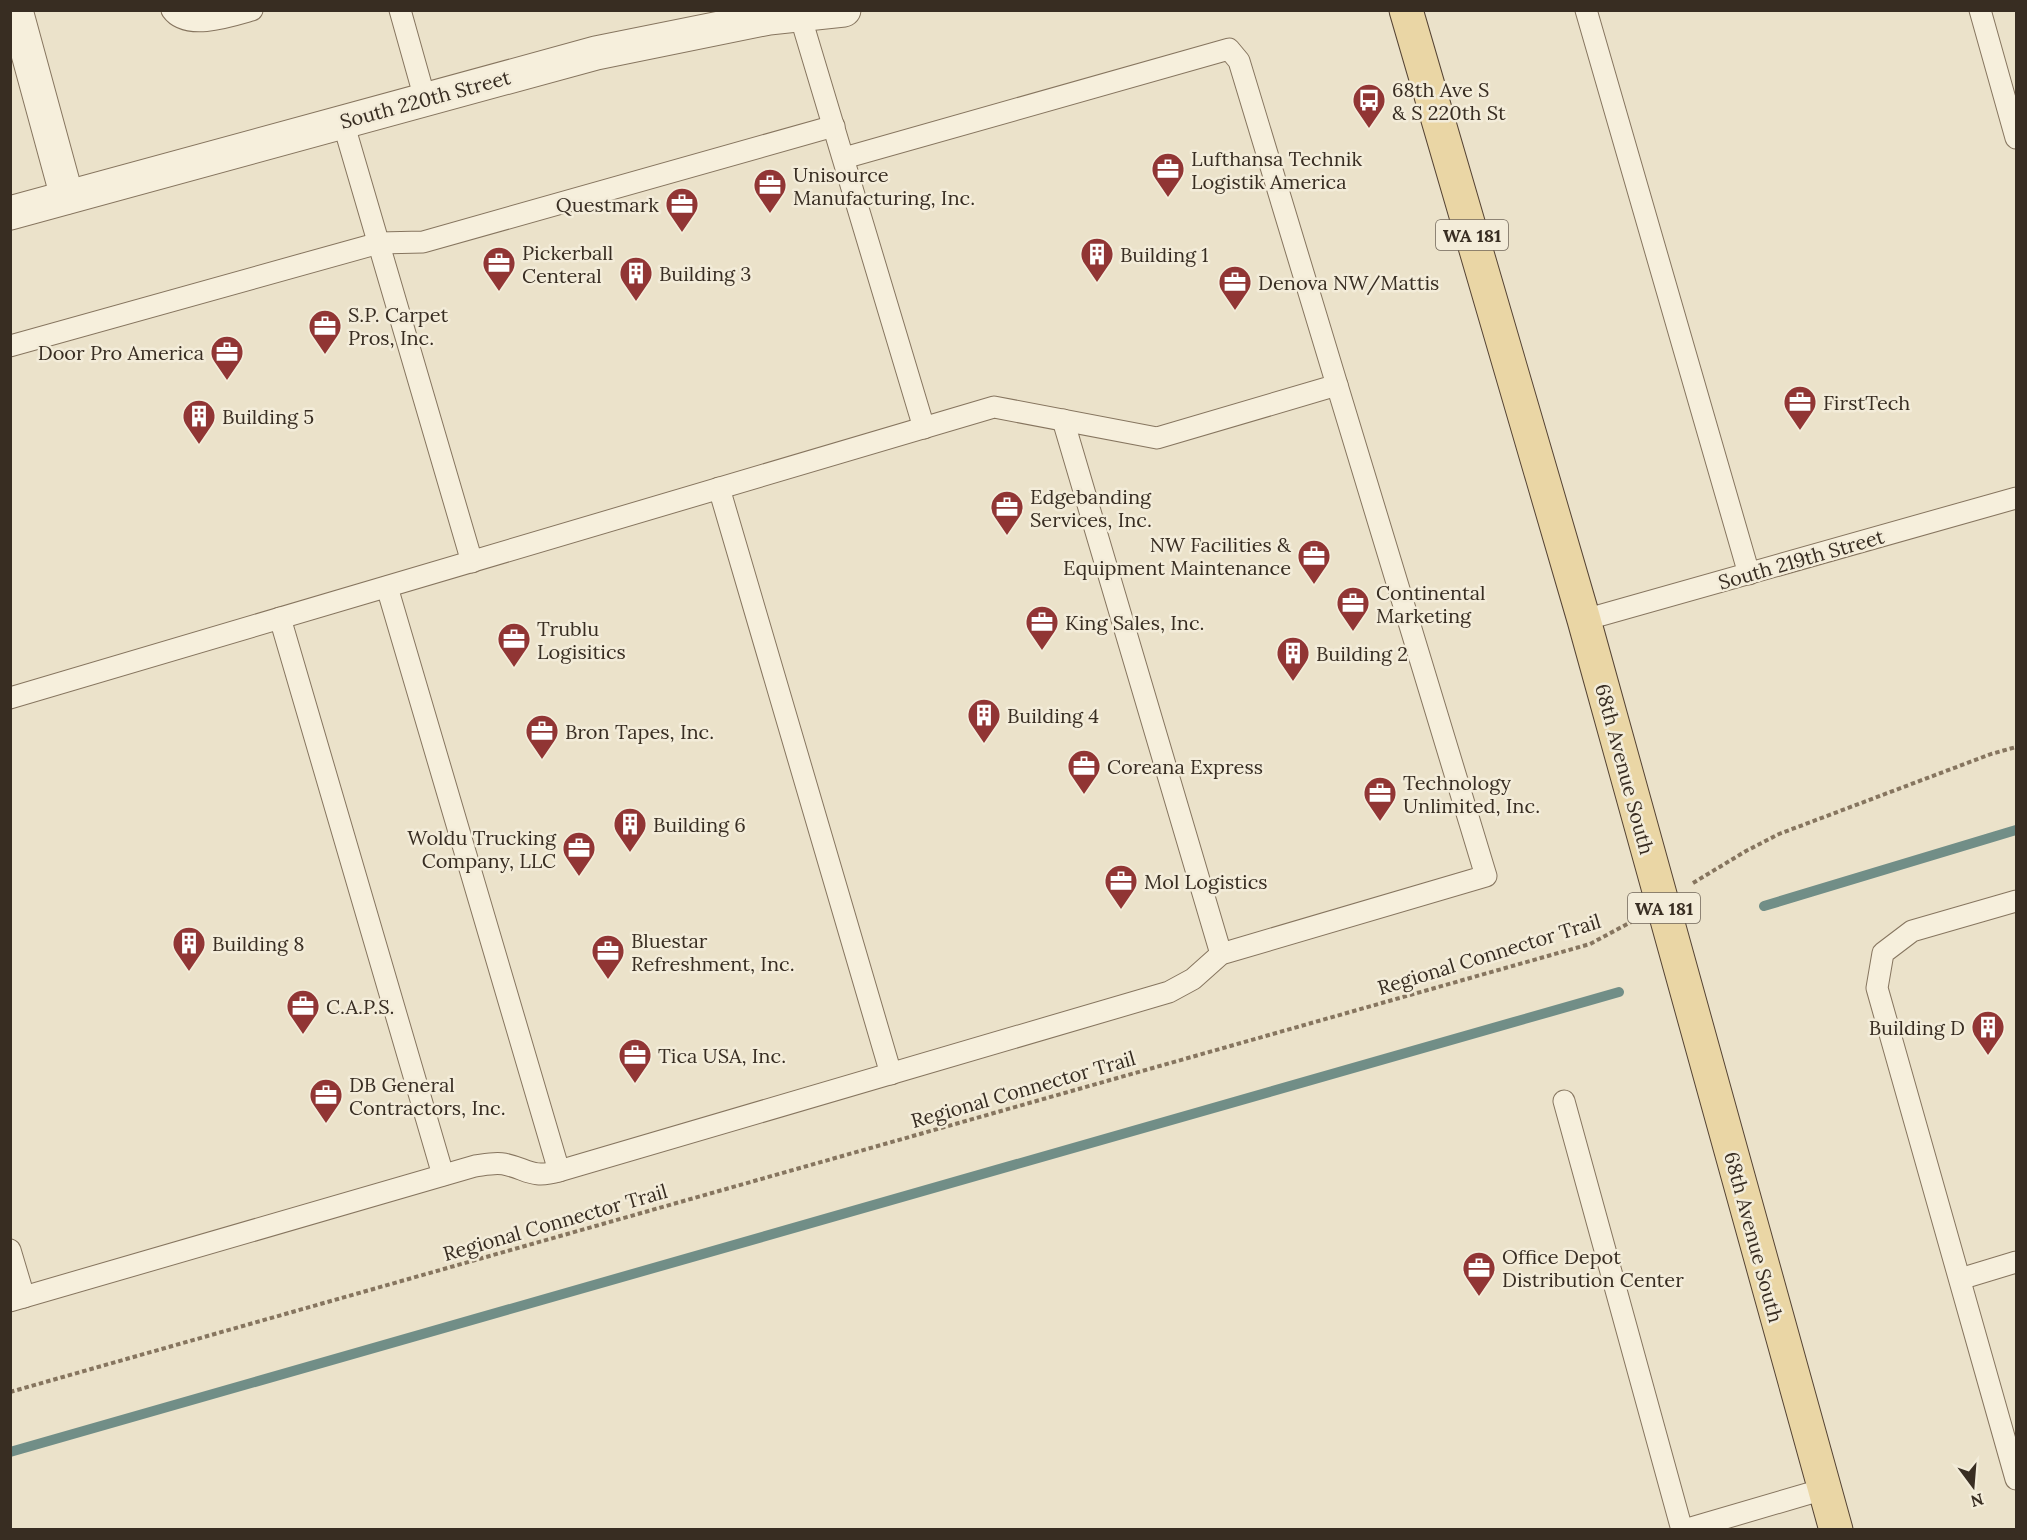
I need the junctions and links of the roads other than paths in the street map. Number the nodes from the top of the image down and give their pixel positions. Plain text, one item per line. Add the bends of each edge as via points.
1 (16, 10) edge
2 (172, 10) edge
3 (252, 10) edge
4 (400, 10) edge
5 (844, 10) edge
6 (1406, 10) edge
7 (1586, 10) edge
8 (1980, 10) edge
9 (800, 15) junction
10 (425, 99) junction
11 (343, 122) junction
12 (834, 126) junction
13 (2016, 138) edge
14 (844, 158) junction
15 (67, 197) junction
16 (10, 213) edge
17 (379, 243) junction
18 (10, 346) edge
19 (1337, 385) junction
20 (1063, 420) junction
21 (924, 428) junction
22 (719, 488) junction
23 (2016, 498) edge
24 (472, 562) junction
25 (1749, 574) junction
26 (387, 587) junction
27 (280, 618) junction
28 (1584, 620) junction
29 (10, 698) edge
30 (2016, 901) edge
31 (1221, 954) junction
32 (891, 1074) junction
33 (1564, 1101) dead end
34 (559, 1172) junction
35 (443, 1175) junction
36 (10, 1250) edge
37 (2016, 1262) edge
38 (1960, 1279) junction
39 (17, 1299) edge
40 (2016, 1479) edge
41 (1824, 1489) junction
42 (1683, 1530) edge
43 (1836, 1530) edge

1 - 15 street
2 - 3 lane via 175,15 196,21
4 - 10 lane
5 - 9 street, South 220th Street
6 - 28 main road, 68th Avenue South / WA 181
7 - 25 lane
8 - 13 lane
9 - 10 street, South 220th Street via 596,52
9 - 12 lane
10 - 11 street, South 220th Street
11 - 15 street, South 220th Street
11 - 17 lane
12 - 14 lane
12 - 17 lane via 423,242
14 - 19 lane via 1229,49 1239,60
14 - 21 lane
15 - 16 street, South 220th Street
17 - 18 lane
17 - 24 lane
19 - 20 lane via 1156,438
19 - 31 lane via 1486,876
20 - 21 lane via 994,407
20 - 31 lane
21 - 22 lane
22 - 24 lane
22 - 32 lane
23 - 25 lane, South 219th Street
24 - 26 lane
25 - 28 lane, South 219th Street
26 - 27 lane
26 - 34 lane
27 - 29 lane
27 - 35 lane
28 - 41 main road, 68th Avenue South / WA 181
30 - 38 lane via 1912,931 1884,953 1877,988
31 - 32 lane via 1193,979 1168,992
32 - 34 lane
33 - 42 lane
34 - 35 lane via 544,1176 528,1174 503,1163
35 - 39 lane
36 - 39 lane
37 - 38 lane
38 - 40 lane
41 - 42 lane
41 - 43 main road, 68th Avenue South / WA 181

